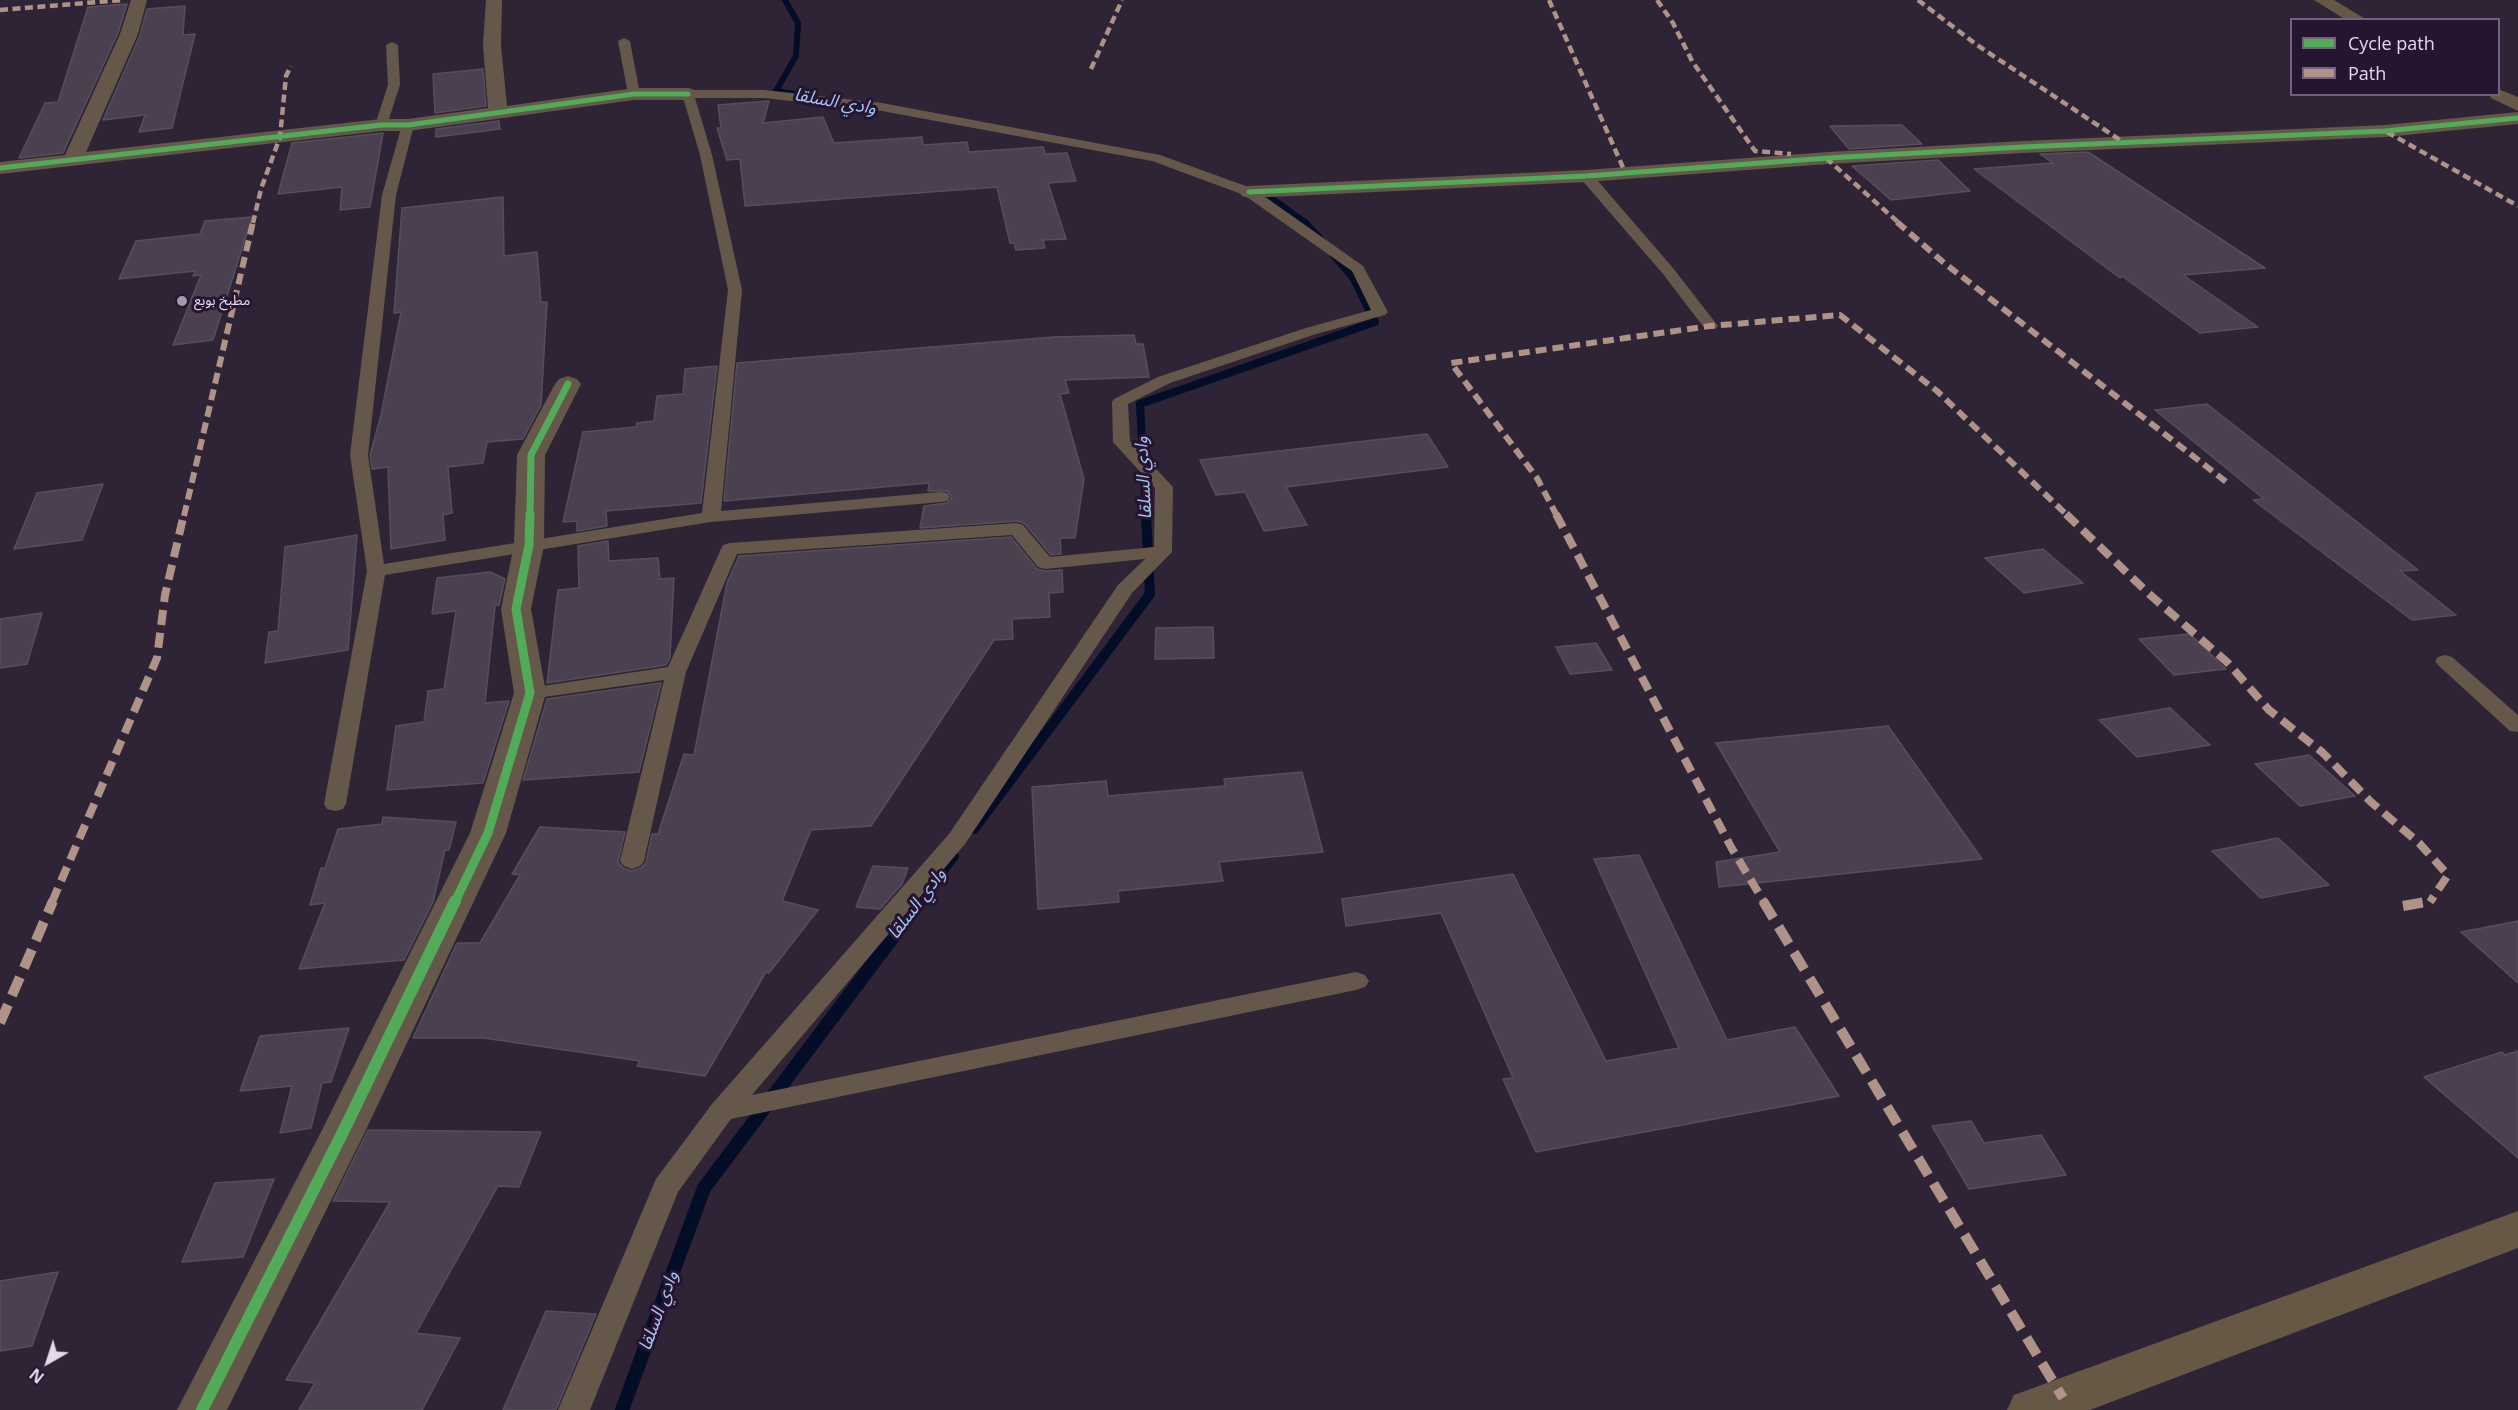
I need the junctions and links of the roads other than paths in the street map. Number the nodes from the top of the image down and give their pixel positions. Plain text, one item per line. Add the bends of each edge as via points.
1 (139, 0) edge
2 (494, 0) edge
3 (2322, 0) edge
4 (2355, 18) edge
5 (624, 41) dead end
6 (392, 45) dead end
7 (634, 94) junction
8 (688, 94) junction
9 (2500, 95) edge
10 (2518, 105) edge
11 (498, 111) junction
12 (2518, 118) edge
13 (408, 124) junction
14 (381, 125) junction
15 (73, 160) junction
16 (0, 168) edge
17 (1586, 176) junction
18 (1249, 192) junction
19 (1710, 326) dead end
20 (568, 384) dead end
21 (941, 497) dead end
22 (711, 517) junction
23 (529, 544) junction
24 (1164, 552) junction
25 (376, 571) junction
26 (2445, 661) dead end
27 (676, 672) junction
28 (530, 693) junction
29 (2518, 726) edge
30 (335, 804) dead end
31 (632, 861) dead end
32 (1356, 981) dead end
33 (722, 1111) junction
34 (2518, 1229) edge
35 (202, 1410) edge
36 (574, 1410) edge
37 (2032, 1410) edge

1 - 15 street via 129,34
2 - 11 street via 492,45
3 - 4 street
5 - 7 lane
6 - 14 lane via 394,85
7 - 8 street
7 - 11 street
8 - 18 lane via 764,94 882,107 1155,158
8 - 22 lane via 706,155 735,290
9 - 10 street
11 - 13 street
12 - 17 street via 2385,131 1828,158
13 - 14 street
13 - 25 lane via 389,195 359,455
14 - 15 street
15 - 16 street
17 - 18 street
17 - 19 lane
18 - 24 lane via 1358,269 1380,312 1164,380 1120,402 1122,442 1164,487
20 - 23 street via 531,455
21 - 22 lane
22 - 23 lane
23 - 25 lane
23 - 28 street via 516,609
24 - 27 lane via 1045,563 1017,529 730,549
24 - 33 lane via 1125,589 957,839
25 - 30 lane
26 - 29 lane
27 - 28 lane
27 - 31 lane
28 - 35 street via 488,833
32 - 33 lane
33 - 36 lane via 666,1187
34 - 37 street

